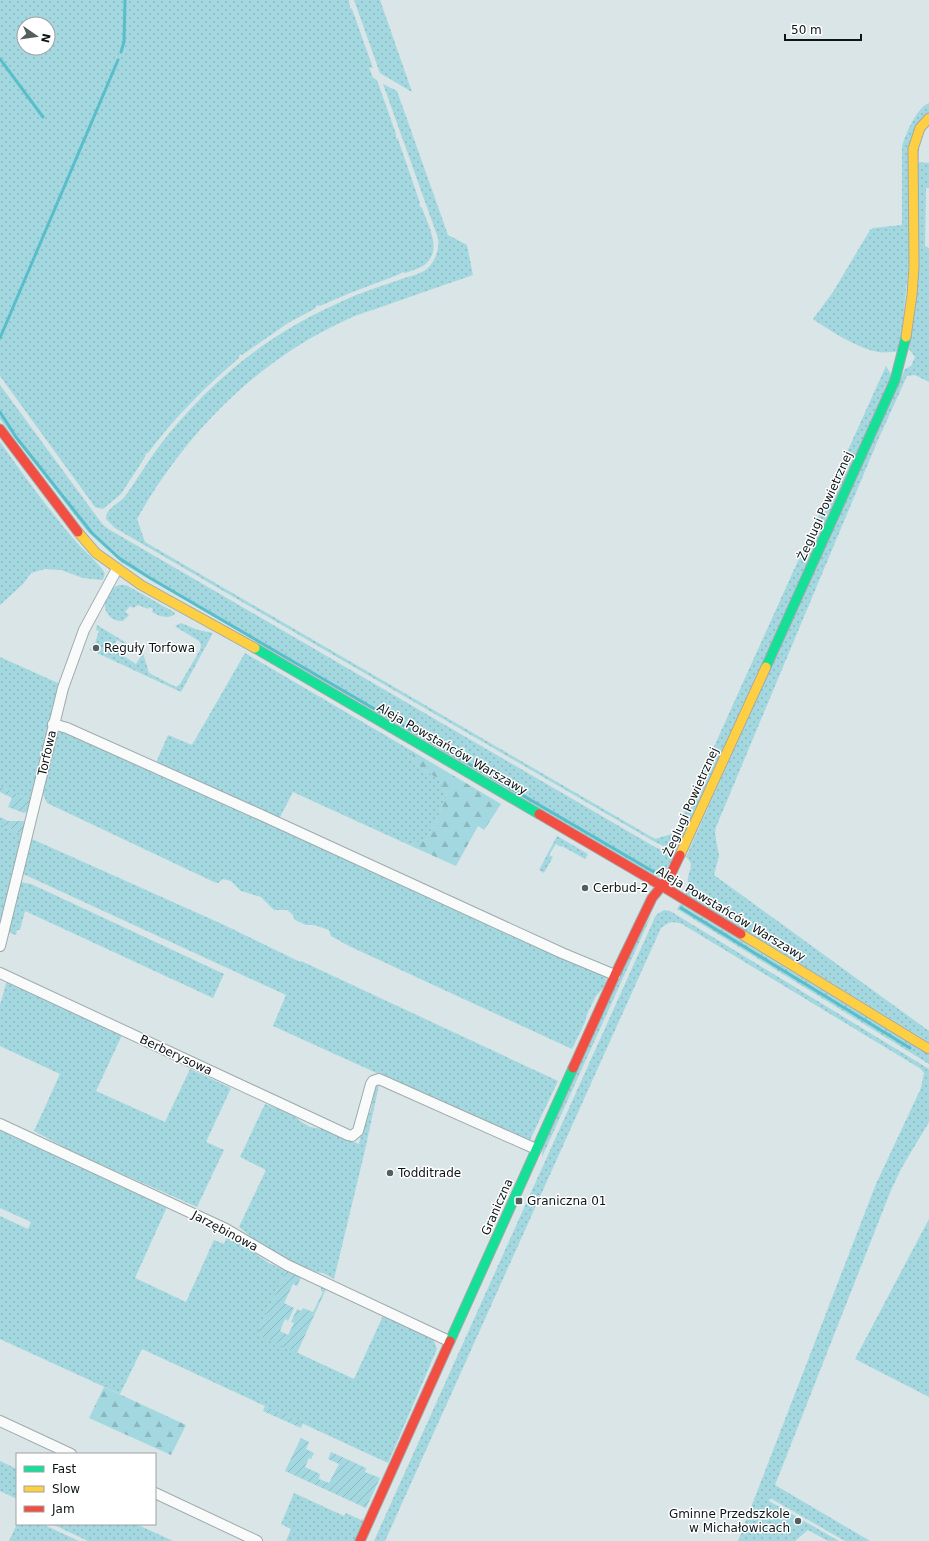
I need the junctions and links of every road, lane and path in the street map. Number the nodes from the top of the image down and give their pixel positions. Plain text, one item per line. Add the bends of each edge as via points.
1 (929, 118) edge
2 (0, 430) edge
3 (117, 569) junction
4 (54, 724) junction
5 (662, 886) junction
6 (0, 946) edge
7 (0, 973) edge
8 (615, 975) junction
9 (929, 1049) edge
10 (0, 1124) edge
11 (536, 1149) junction
12 (449, 1341) junction
13 (0, 1421) edge
14 (69, 1453) edge
15 (156, 1493) edge
16 (257, 1541) edge
17 (360, 1541) edge

1 - 5 street, Żeglugi Powietrznej via 920,127 913,149 913,286 910,318 895,380 682,853
2 - 3 street, Aleja Powstańców Warszawy via 77,531 96,553
3 - 4 street, Torfowa via 84,630 63,688
3 - 5 street, Aleja Powstańców Warszawy
4 - 6 street, Torfowa
4 - 8 street via 141,761 562,954
5 - 8 street, Graniczna via 647,908
5 - 9 street, Aleja Powstańców Warszawy
7 - 11 street, Berberysowa via 352,1136 358,1131 372,1081 381,1079
8 - 11 street, Graniczna
10 - 12 street, Jarzębinowa via 226,1229 287,1265
11 - 12 street, Graniczna
12 - 17 street, Graniczna
13 - 14 street
15 - 16 street

